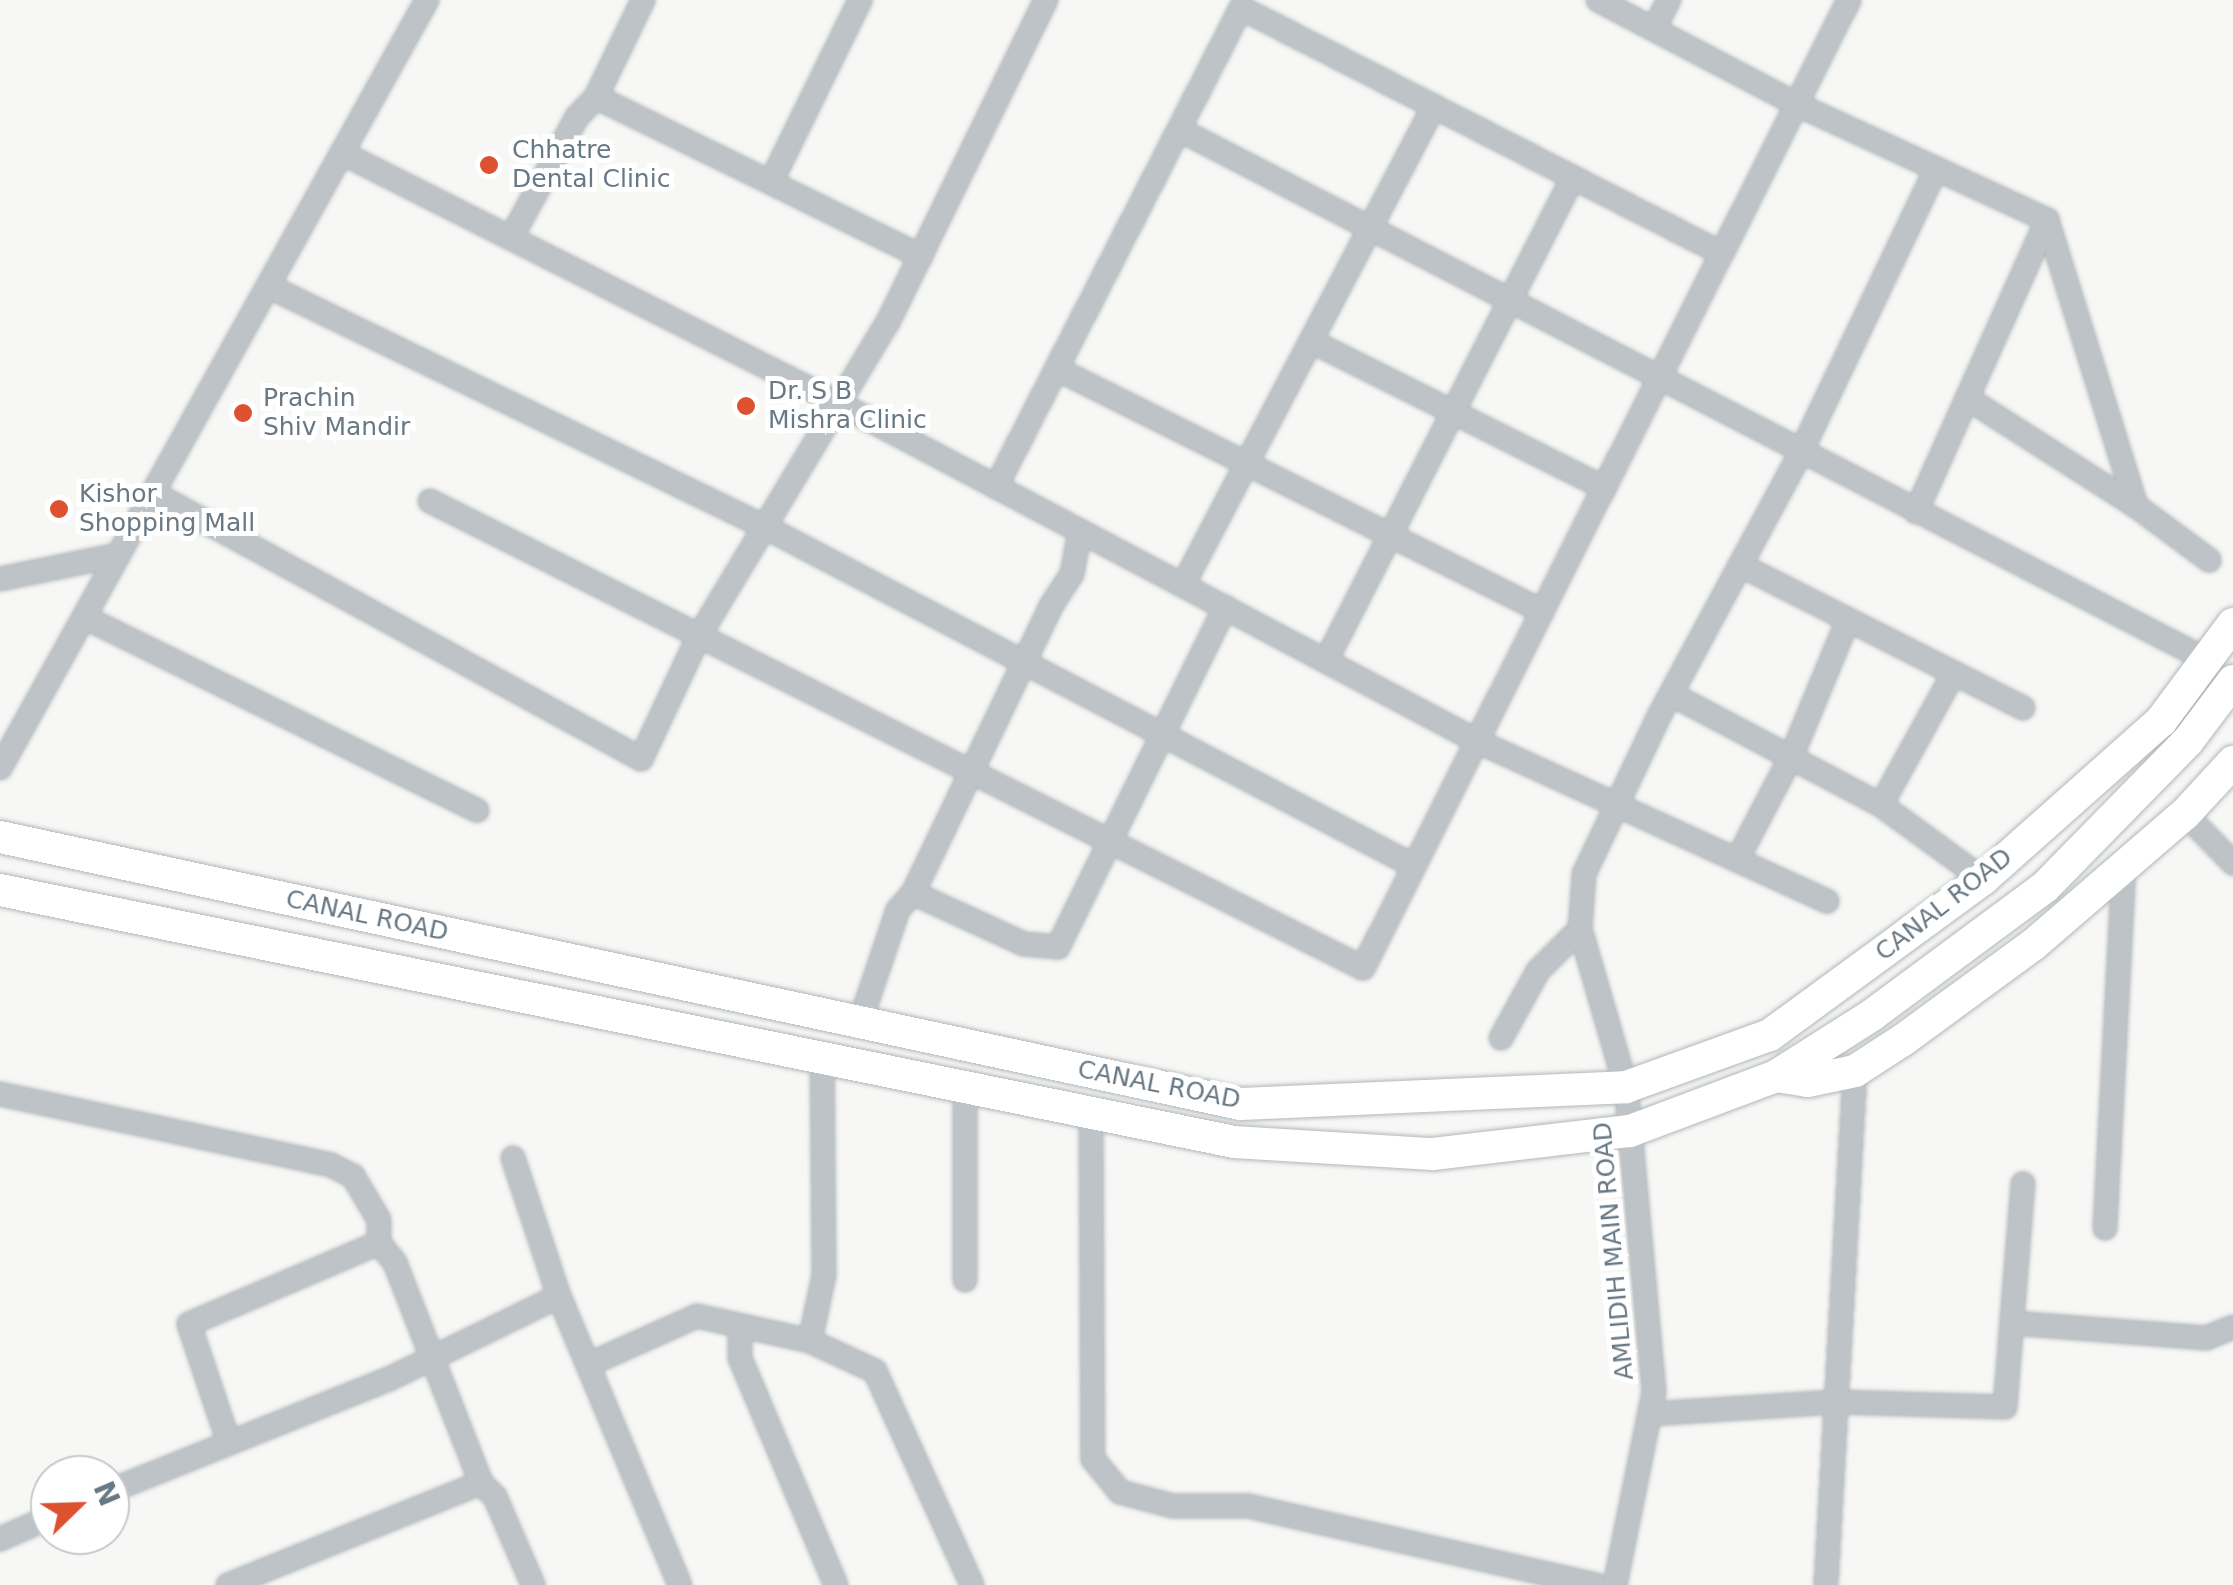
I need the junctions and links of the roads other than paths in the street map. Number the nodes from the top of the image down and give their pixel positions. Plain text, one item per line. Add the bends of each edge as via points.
1 (427, 0) edge
2 (643, 0) edge
3 (860, 0) edge
4 (1046, 0) edge
5 (1598, 0) edge
6 (1669, 0) edge
7 (1849, 0) edge
8 (1654, 29) junction
9 (596, 97) junction
10 (1796, 104) junction
11 (1433, 108) junction
12 (1180, 130) junction
13 (342, 153) junction
14 (1936, 169) junction
15 (1572, 180) junction
16 (770, 182) junction
17 (2047, 220) junction
18 (1371, 227) junction
19 (511, 238) junction
20 (1722, 253) junction
21 (921, 256) junction
22 (268, 286) junction
23 (1510, 298) junction
24 (1313, 342) junction
25 (1061, 371) junction
26 (1660, 376) junction
27 (1967, 398) junction
28 (836, 402) junction
29 (1453, 410) junction
30 (1801, 452) junction
31 (1248, 465) junction
32 (996, 486) junction
33 (1604, 488) junction
34 (153, 493) junction
35 (430, 502) dead end
36 (2136, 506) junction
37 (1916, 512) junction
38 (764, 526) junction
39 (1080, 531) junction
40 (1390, 538) junction
41 (118, 555) junction
42 (2209, 560) dead end
43 (1740, 566) junction
44 (0, 579) edge
45 (1183, 586) junction
46 (1225, 608) junction
47 (1542, 611) junction
48 (84, 617) junction
49 (1848, 620) junction
50 (2233, 624) edge
51 (700, 636) junction
52 (2207, 660) junction
53 (1326, 661) junction
54 (1025, 667) junction
55 (1954, 673) junction
56 (2233, 680) edge
57 (1671, 694) junction
58 (2023, 708) dead end
59 (1164, 736) junction
60 (1477, 741) junction
61 (1792, 755) junction
62 (2233, 762) edge
63 (0, 768) edge
64 (972, 773) junction
65 (1881, 805) junction
66 (1619, 806) junction
67 (477, 810) dead end
68 (2184, 814) junction
69 (0, 838) edge
70 (1110, 842) junction
71 (1737, 860) junction
72 (2233, 863) edge
73 (2124, 865) junction
74 (1414, 866) junction
75 (1983, 879) junction
76 (0, 890) edge
77 (913, 893) junction
78 (1827, 901) dead end
79 (1580, 929) junction
80 (860, 1022) junction
81 (1501, 1038) dead end
82 (822, 1058) junction
83 (1856, 1071) junction
84 (1776, 1076) junction
85 (965, 1087) junction
86 (1626, 1087) junction
87 (0, 1094) edge
88 (1091, 1113) junction
89 (1630, 1131) junction
90 (513, 1158) dead end
91 (2023, 1184) dead end
92 (2105, 1228) dead end
93 (379, 1243) junction
94 (965, 1280) dead end
95 (559, 1296) junction
96 (2012, 1323) junction
97 (2233, 1327) edge
98 (740, 1328) junction
99 (810, 1341) junction
100 (434, 1355) junction
101 (592, 1363) junction
102 (1836, 1402) junction
103 (1650, 1414) junction
104 (228, 1440) junction
105 (130, 1482) edge
106 (481, 1483) junction
107 (30, 1525) edge
108 (0, 1538) edge
109 (228, 1585) edge
110 (534, 1585) edge
111 (680, 1585) edge
112 (836, 1585) edge
113 (972, 1585) edge
114 (1596, 1585) edge
115 (1615, 1585) edge
116 (1826, 1585) edge

1 - 13 street
2 - 9 street
3 - 16 street
4 - 21 street
5 - 8 street
6 - 8 street
7 - 10 street
8 - 10 street
9 - 16 street
9 - 19 street via 577,117
10 - 14 street
10 - 20 street
11 - 12 street via 1241,8
11 - 15 street
11 - 18 street
12 - 18 street
12 - 25 street
13 - 19 street
13 - 22 street
14 - 17 street
14 - 30 street
15 - 20 street
15 - 23 street
16 - 21 street
17 - 27 street
17 - 36 street
18 - 23 street
18 - 24 street
19 - 28 street
20 - 26 street
21 - 28 street
22 - 34 street
22 - 38 street
23 - 26 street
23 - 29 street
24 - 29 street
24 - 31 street
25 - 31 street
25 - 32 street
26 - 30 street
26 - 33 street
27 - 36 street
27 - 37 street
28 - 32 street
28 - 38 street
29 - 33 street
29 - 40 street
30 - 37 street
30 - 43 street
31 - 40 street
31 - 45 street
32 - 39 street
33 - 47 street
34 - 41 street
34 - 51 street via 641,760
35 - 51 street
36 - 42 street
37 - 52 street
38 - 51 street
38 - 54 street
39 - 45 street
39 - 54 street via 1072,574
40 - 47 street
40 - 53 street
41 - 44 street
41 - 48 street
43 - 49 street
43 - 57 street
45 - 46 street
46 - 53 street
46 - 59 street
47 - 60 street
48 - 63 street
48 - 67 street
49 - 55 street
49 - 61 street
50 - 52 main road, CANAL ROAD
51 - 64 street
52 - 75 main road, CANAL ROAD via 2162,721
53 - 60 street
54 - 59 street
54 - 64 street
55 - 58 street
55 - 65 street
56 - 84 main road, CANAL ROAD via 2188,740 2045,887 1872,1016
57 - 61 street
57 - 66 street
59 - 70 street
59 - 74 street
60 - 66 street
60 - 74 street
61 - 65 street
61 - 71 street
62 - 68 main road
64 - 70 street
64 - 77 street
65 - 75 street
66 - 71 street
66 - 79 street via 1584,874
68 - 72 street
68 - 73 main road
69 - 80 main road, CANAL ROAD
70 - 74 street via 1362,968
70 - 77 street via 1068,930 1050,950
71 - 78 street
73 - 83 main road via 1995,974
73 - 92 street
75 - 86 main road, CANAL ROAD via 1770,1035
76 - 82 main road, CANAL ROAD
77 - 80 street via 898,910
79 - 81 street via 1538,971
79 - 86 street, AMLIDIH MAIN ROAD
80 - 86 main road, CANAL ROAD via 1240,1104
82 - 85 main road, CANAL ROAD
82 - 99 street via 824,1275
83 - 84 main road via 1808,1081
83 - 102 street
84 - 89 main road, CANAL ROAD
85 - 88 main road, CANAL ROAD
85 - 94 street
86 - 89 street, AMLIDIH MAIN ROAD
87 - 93 street via 331,1165 353,1176 380,1220
88 - 89 main road, CANAL ROAD via 1234,1142 1432,1154
88 - 114 street via 1093,1459 1120,1492 1172,1506 1248,1506
89 - 103 street, AMLIDIH MAIN ROAD via 1654,1392
90 - 95 street
91 - 96 street
93 - 100 street via 395,1263
93 - 104 street via 189,1324
95 - 100 street
95 - 101 street
96 - 97 street via 2206,1338
96 - 102 street via 2006,1406
98 - 99 street
98 - 101 street via 697,1316
98 - 112 street via 740,1358
99 - 113 street via 875,1371
100 - 104 street via 390,1379
100 - 106 street
101 - 111 street
102 - 103 street
102 - 116 street
103 - 115 street, AMLIDIH MAIN ROAD
104 - 105 street
106 - 109 street
106 - 110 street via 495,1497
107 - 108 street

